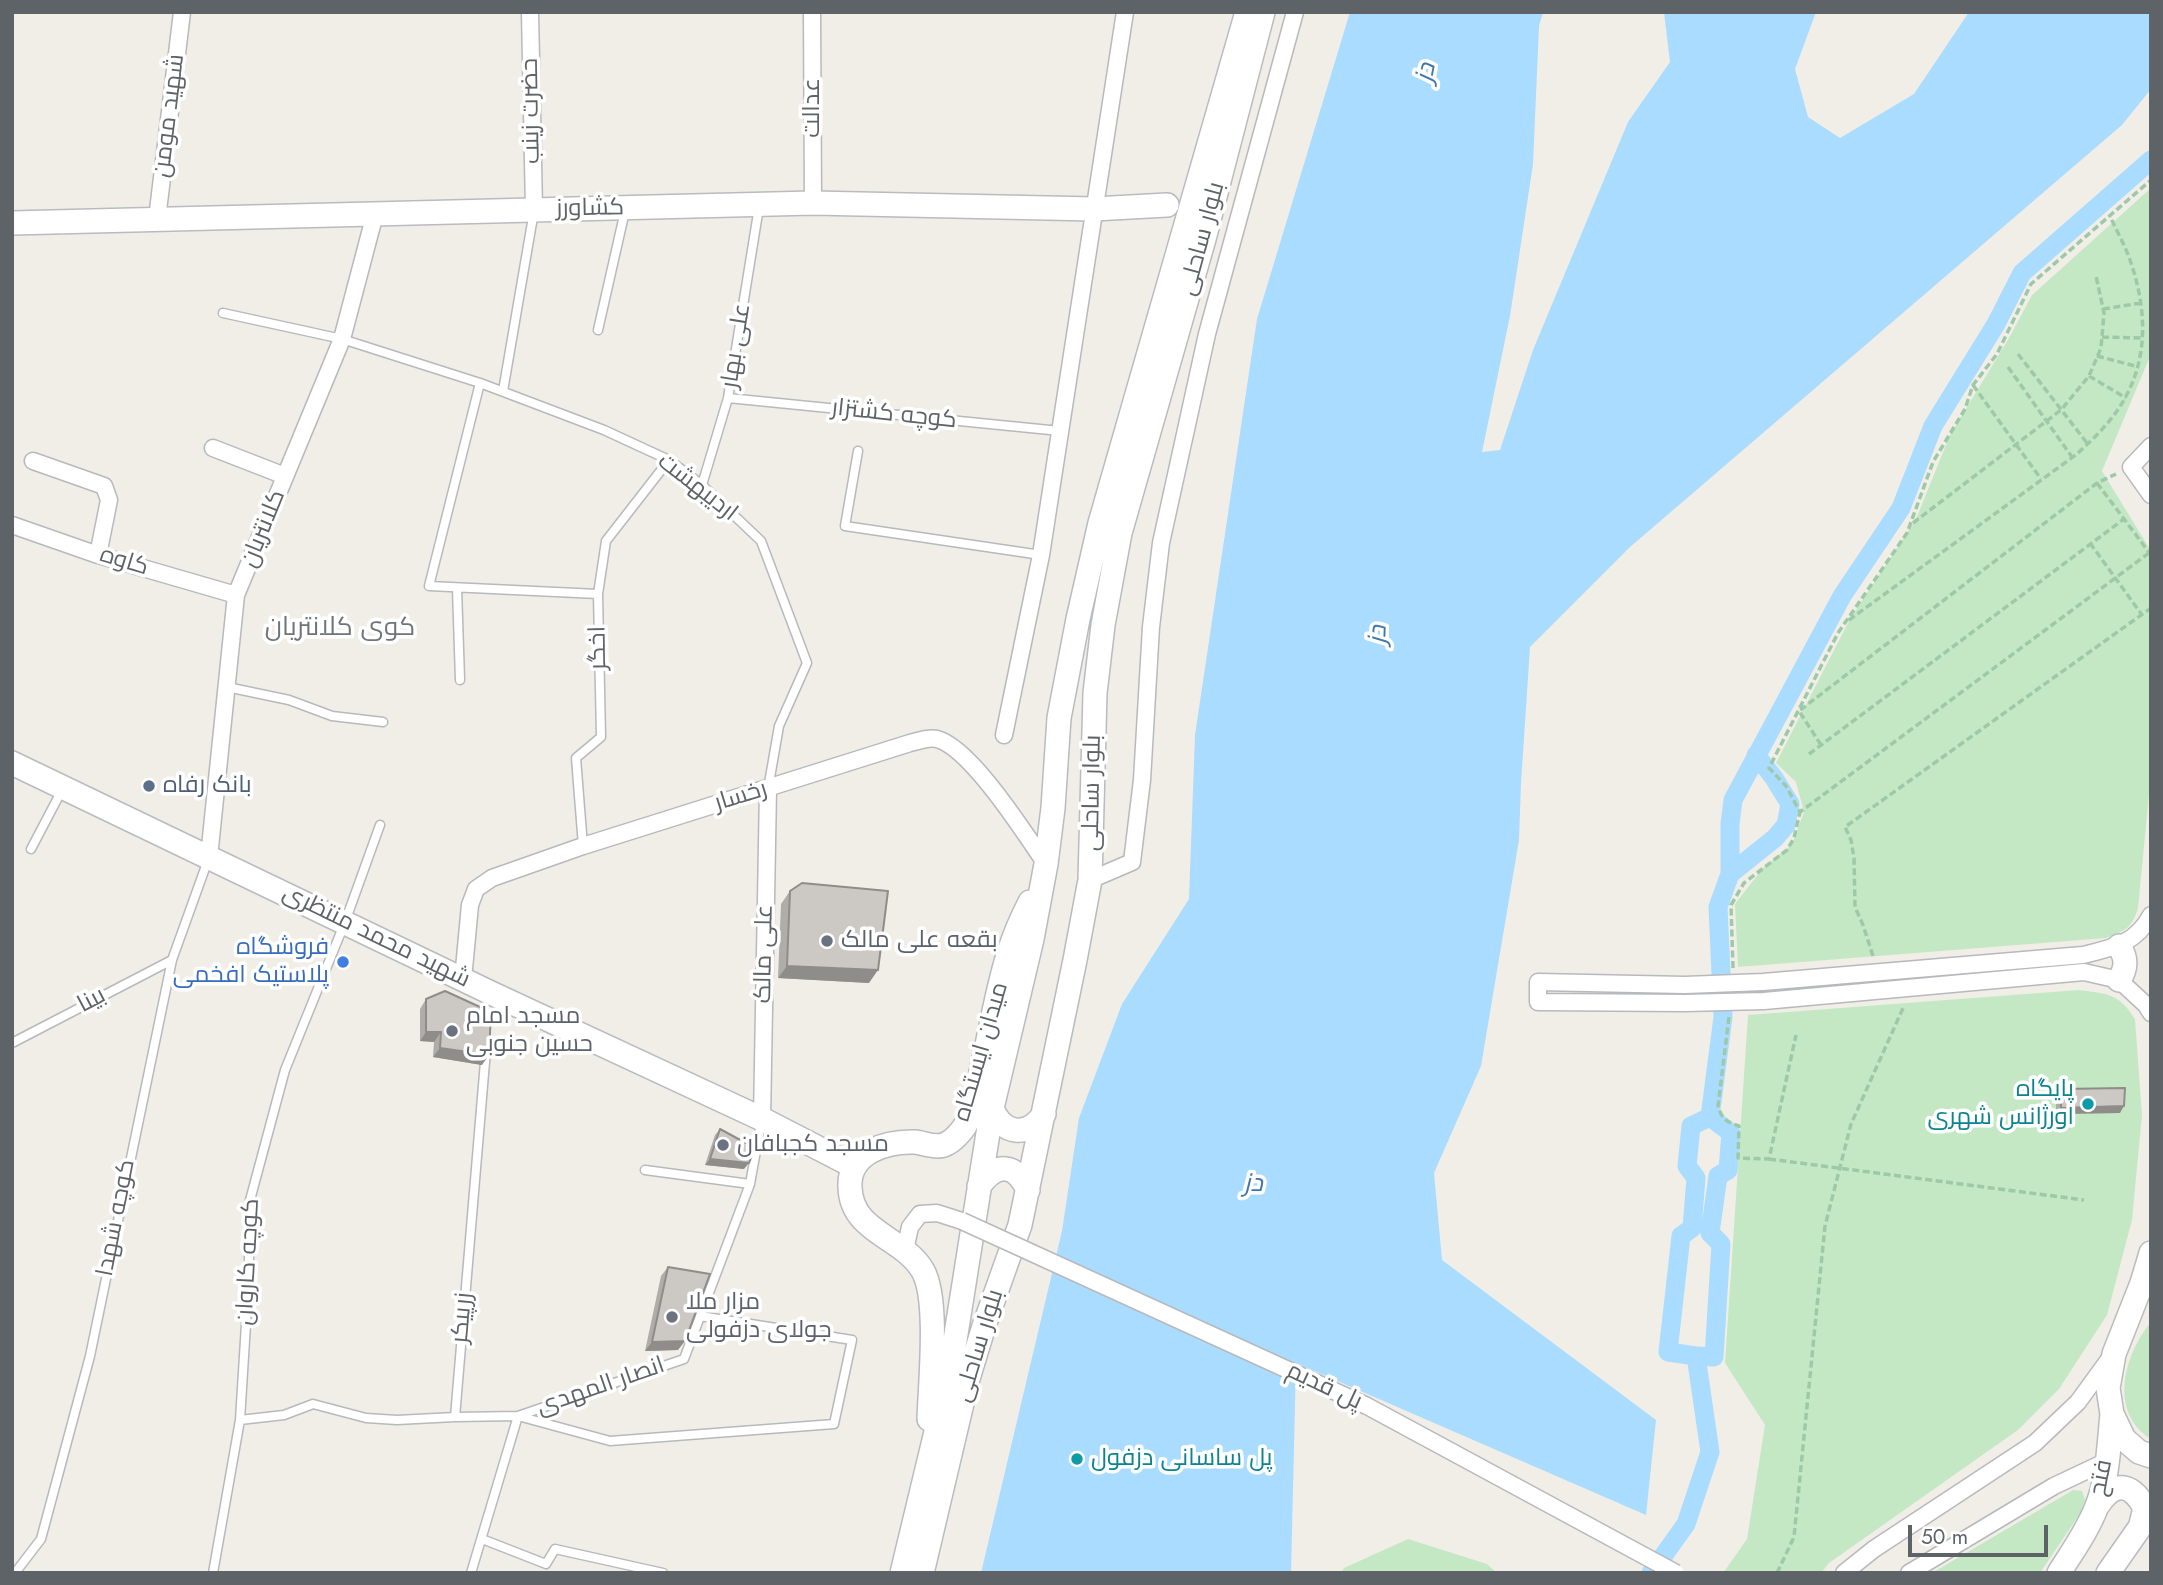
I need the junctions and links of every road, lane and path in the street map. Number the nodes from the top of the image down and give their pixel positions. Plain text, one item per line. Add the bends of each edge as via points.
1 (183, 12) edge
2 (530, 12) edge
3 (813, 12) edge
4 (1125, 12) edge
5 (1247, 12) edge
6 (1263, 12) edge
7 (1295, 12) edge
8 (2151, 180) edge
9 (813, 203) junction
10 (760, 205) junction
11 (1167, 205) dead end
12 (626, 208) junction
13 (1094, 209) junction
14 (534, 210) junction
15 (374, 214) junction
16 (2109, 216) junction
17 (157, 219) junction
18 (12, 223) edge
19 (2096, 276) dead end
20 (2141, 303) junction
21 (2103, 309) junction
22 (222, 313) dead end
23 (598, 330) dead end
24 (2102, 337) junction
25 (2143, 338) junction
26 (342, 339) junction
27 (2018, 354) dead end
28 (2097, 356) junction
29 (2008, 367) dead end
30 (2139, 367) junction
31 (2089, 376) junction
32 (480, 383) junction
33 (1973, 385) junction
34 (503, 391) junction
35 (728, 398) junction
36 (2126, 398) junction
37 (2061, 410) junction
38 (2047, 421) junction
39 (1060, 431) junction
40 (2087, 443) junction
41 (2016, 444) junction
42 (2151, 446) edge
43 (213, 448) dead end
44 (858, 451) dead end
45 (2072, 457) junction
46 (669, 460) junction
47 (33, 461) dead end
48 (2131, 467) junction
49 (285, 476) junction
50 (2041, 479) junction
51 (2097, 483) junction
52 (702, 485) junction
53 (2151, 495) edge
54 (2123, 519) junction
55 (1911, 524) junction
56 (12, 525) edge
57 (2090, 543) junction
58 (2150, 554) edge
59 (98, 555) junction
60 (1041, 555) junction
61 (2115, 578) junction
62 (457, 588) junction
63 (598, 594) junction
64 (236, 595) junction
65 (2151, 608) edge
66 (2142, 615) junction
67 (1845, 623) junction
68 (460, 680) dead end
69 (227, 687) junction
70 (1799, 711) junction
71 (1059, 718) junction
72 (1094, 719) junction
73 (383, 722) dead end
74 (1004, 735) dead end
75 (1821, 745) junction
76 (1809, 754) dead end
77 (12, 763) edge
78 (63, 787) junction
79 (768, 789) junction
80 (380, 825) dead end
81 (583, 846) junction
82 (31, 849) dead end
83 (209, 857) junction
84 (1046, 864) junction
85 (1090, 880) junction
86 (2151, 915) edge
87 (345, 922) junction
88 (2119, 946) junction
89 (172, 960) junction
90 (1876, 972) junction
91 (463, 979) junction
92 (2119, 980) junction
93 (1619, 984) junction
94 (1912, 988) junction
95 (1618, 1002) junction
96 (2151, 1013) edge
97 (487, 1034) edge
98 (12, 1043) edge
99 (992, 1108) junction
100 (1044, 1114) junction
101 (762, 1119) junction
102 (1769, 1159) dead end
103 (853, 1166) junction
104 (1840, 1168) junction
105 (645, 1170) dead end
106 (750, 1184) junction
107 (979, 1186) junction
108 (1028, 1190) junction
109 (2084, 1200) dead end
110 (905, 1250) junction
111 (2151, 1252) edge
112 (700, 1316) junction
113 (2114, 1353) junction
114 (2112, 1414) junction
115 (518, 1416) junction
116 (455, 1417) junction
117 (240, 1420) junction
118 (2151, 1457) edge
119 (2107, 1461) junction
120 (927, 1466) junction
121 (2098, 1505) junction
122 (2146, 1518) edge
123 (482, 1539) junction
124 (15, 1573) edge
125 (213, 1573) edge
126 (471, 1573) edge
127 (663, 1573) edge
128 (902, 1573) edge
129 (922, 1573) edge
130 (1676, 1573) edge
131 (1777, 1573) edge
132 (1844, 1573) edge
133 (1909, 1573) edge
134 (2059, 1573) edge
135 (2108, 1573) edge

1 - 17 street, شهید مومن
2 - 14 street, حضرت زینب
3 - 9 street, عدالت
4 - 13 street
5 - 71 main road, بلوار ساحلی via 1100,523
6 - 72 main road, بلوار ساحلی via 1121,533 1103,625
7 - 85 street via 1207,334 1161,543 1132,862
8 - 16 path
9 - 10 main road, کشاورز
9 - 13 main road, کشاورز
10 - 12 main road, کشاورز
10 - 35 lane, علی بهار
11 - 13 main road, کشاورز
12 - 14 main road, کشاورز
12 - 23 lane
13 - 39 street
14 - 15 main road, کشاورز
14 - 34 lane
15 - 17 main road, کشاورز
15 - 26 street, کلانتریان
16 - 20 path via 2130,260
16 - 33 path via 2031,284 1997,354
17 - 18 main road, کشاورز
19 - 21 path
20 - 21 path
20 - 25 path
21 - 24 path
22 - 26 lane, اردیبهشت
24 - 25 path
24 - 28 path
25 - 30 path
26 - 32 lane, اردیبهشت
26 - 49 street, کلانتریان
27 - 37 path
28 - 30 path
28 - 31 path
29 - 38 path
30 - 36 path
31 - 36 path
31 - 37 path
32 - 34 lane, اردیبهشت
32 - 62 lane via 429,586
33 - 41 path
33 - 55 path via 1965,409 1933,462
34 - 46 lane, اردیبهشت
35 - 39 lane, کوچه کشتزار
35 - 52 lane, علی بهار
36 - 40 path
37 - 38 path
37 - 40 path
38 - 41 path
38 - 45 path
39 - 60 street
40 - 45 path
41 - 50 path
41 - 55 path
42 - 48 street
43 - 49 street
44 - 60 lane via 845,526
45 - 50 path
46 - 52 lane, اردیبهشت
46 - 63 lane, اخگر via 606,541
47 - 59 street via 104,486 109,500
48 - 51 path
48 - 53 street
49 - 64 street, کلانتریان
50 - 67 path
51 - 54 path
51 - 70 path
52 - 79 lane, اردیبهشت via 761,541 807,663 779,726
54 - 57 path
54 - 58 path
55 - 67 path
56 - 59 street, کاوه
57 - 61 path
57 - 75 path
58 - 61 path
59 - 64 street, کاوه
60 - 74 street
61 - 66 path
61 - 70 path via 1801,812 1769,768
62 - 63 lane
62 - 68 lane
63 - 81 lane, اخگر via 601,737 576,758
64 - 69 street, کلانتریان
65 - 66 path
66 - 90 path via 1845,827 1854,858 1855,907
67 - 70 path
69 - 73 lane via 289,700 331,716
69 - 83 street, کلانتریان
70 - 75 path
71 - 72 main road via 1077,708
71 - 84 main road, بلوار ساحلی
72 - 85 main road, بلوار ساحلی
75 - 76 path
77 - 78 main road, شهید محمد منتظری
78 - 82 lane
78 - 83 main road, شهید محمد منتظری
79 - 81 street, رخسار
79 - 84 street, رخسار via 935,738 954,747 979,773
79 - 101 street, علی مالک
80 - 87 lane, کوچه کاروان
81 - 91 street, رخسار via 492,878 476,889 470,905
83 - 87 main road, شهید محمد منتظری
83 - 89 lane, کوچه شهدا
84 - 99 main road, بلوار ساحلی
84 - 103 main road, میدان ایستگاه via 1011,946 966,1125 946,1145 890,1143
85 - 100 main road, بلوار ساحلی
86 - 88 street via 2144,929
87 - 91 main road, شهید محمد منتظری
87 - 117 lane, کوچه کاروان via 285,1070 249,1204
88 - 90 street via 2083,955
88 - 92 main road via 2125,959
89 - 98 lane, بینا
89 - 124 lane, کوچه شهدا via 90,1356 41,1539
90 - 93 street via 1750,982
91 - 101 main road, شهید محمد منتظری via 490,999
92 - 94 street via 2084,972
92 - 96 street
93 - 95 street
93 - 95 street via 1538,982 1538,1002
94 - 95 street via 1764,1001
94 - 104 path via 1851,1125
97 - 116 lane, زرپیکر
99 - 100 main road via 1002,1125 1011,1129 1031,1128
99 - 107 main road, بلوار ساحلی
100 - 108 main road, بلوار ساحلی
101 - 103 main road, شهید محمد منتظری
101 - 106 lane, انصار المهدی
102 - 104 path
103 - 110 main road via 852,1203 866,1223
104 - 109 path
104 - 131 path via 1825,1226 1794,1536
105 - 106 lane
106 - 112 lane, انصار المهدی
107 - 108 main road via 989,1173 1006,1169 1021,1176
107 - 120 main road, بلوار ساحلی via 949,1378
108 - 129 main road, بلوار ساحلی via 967,1382
110 - 120 main road via 924,1272 932,1299
110 - 130 street, پل قدیم, bridge via 910,1227 920,1214 937,1213 962,1221 1367,1406
111 - 113 main road, فتح
112 - 115 lane, انصار المهدی via 684,1359
112 - 115 lane via 852,1340 834,1424 610,1441
113 - 114 main road, فتح via 2108,1388
113 - 132 street via 2078,1402 2035,1443
114 - 118 main road via 2124,1439
114 - 119 main road, فتح
115 - 116 lane
115 - 123 lane
116 - 117 lane via 366,1418 313,1404 284,1415
117 - 125 lane, کوچه کاروان
119 - 121 main road, فتح
119 - 133 street via 2054,1486
120 - 128 main road, بلوار ساحلی
121 - 122 main road via 2107,1492 2122,1488 2137,1494
121 - 134 main road, فتح
122 - 135 main road
123 - 126 lane
123 - 127 lane via 546,1564 555,1549

